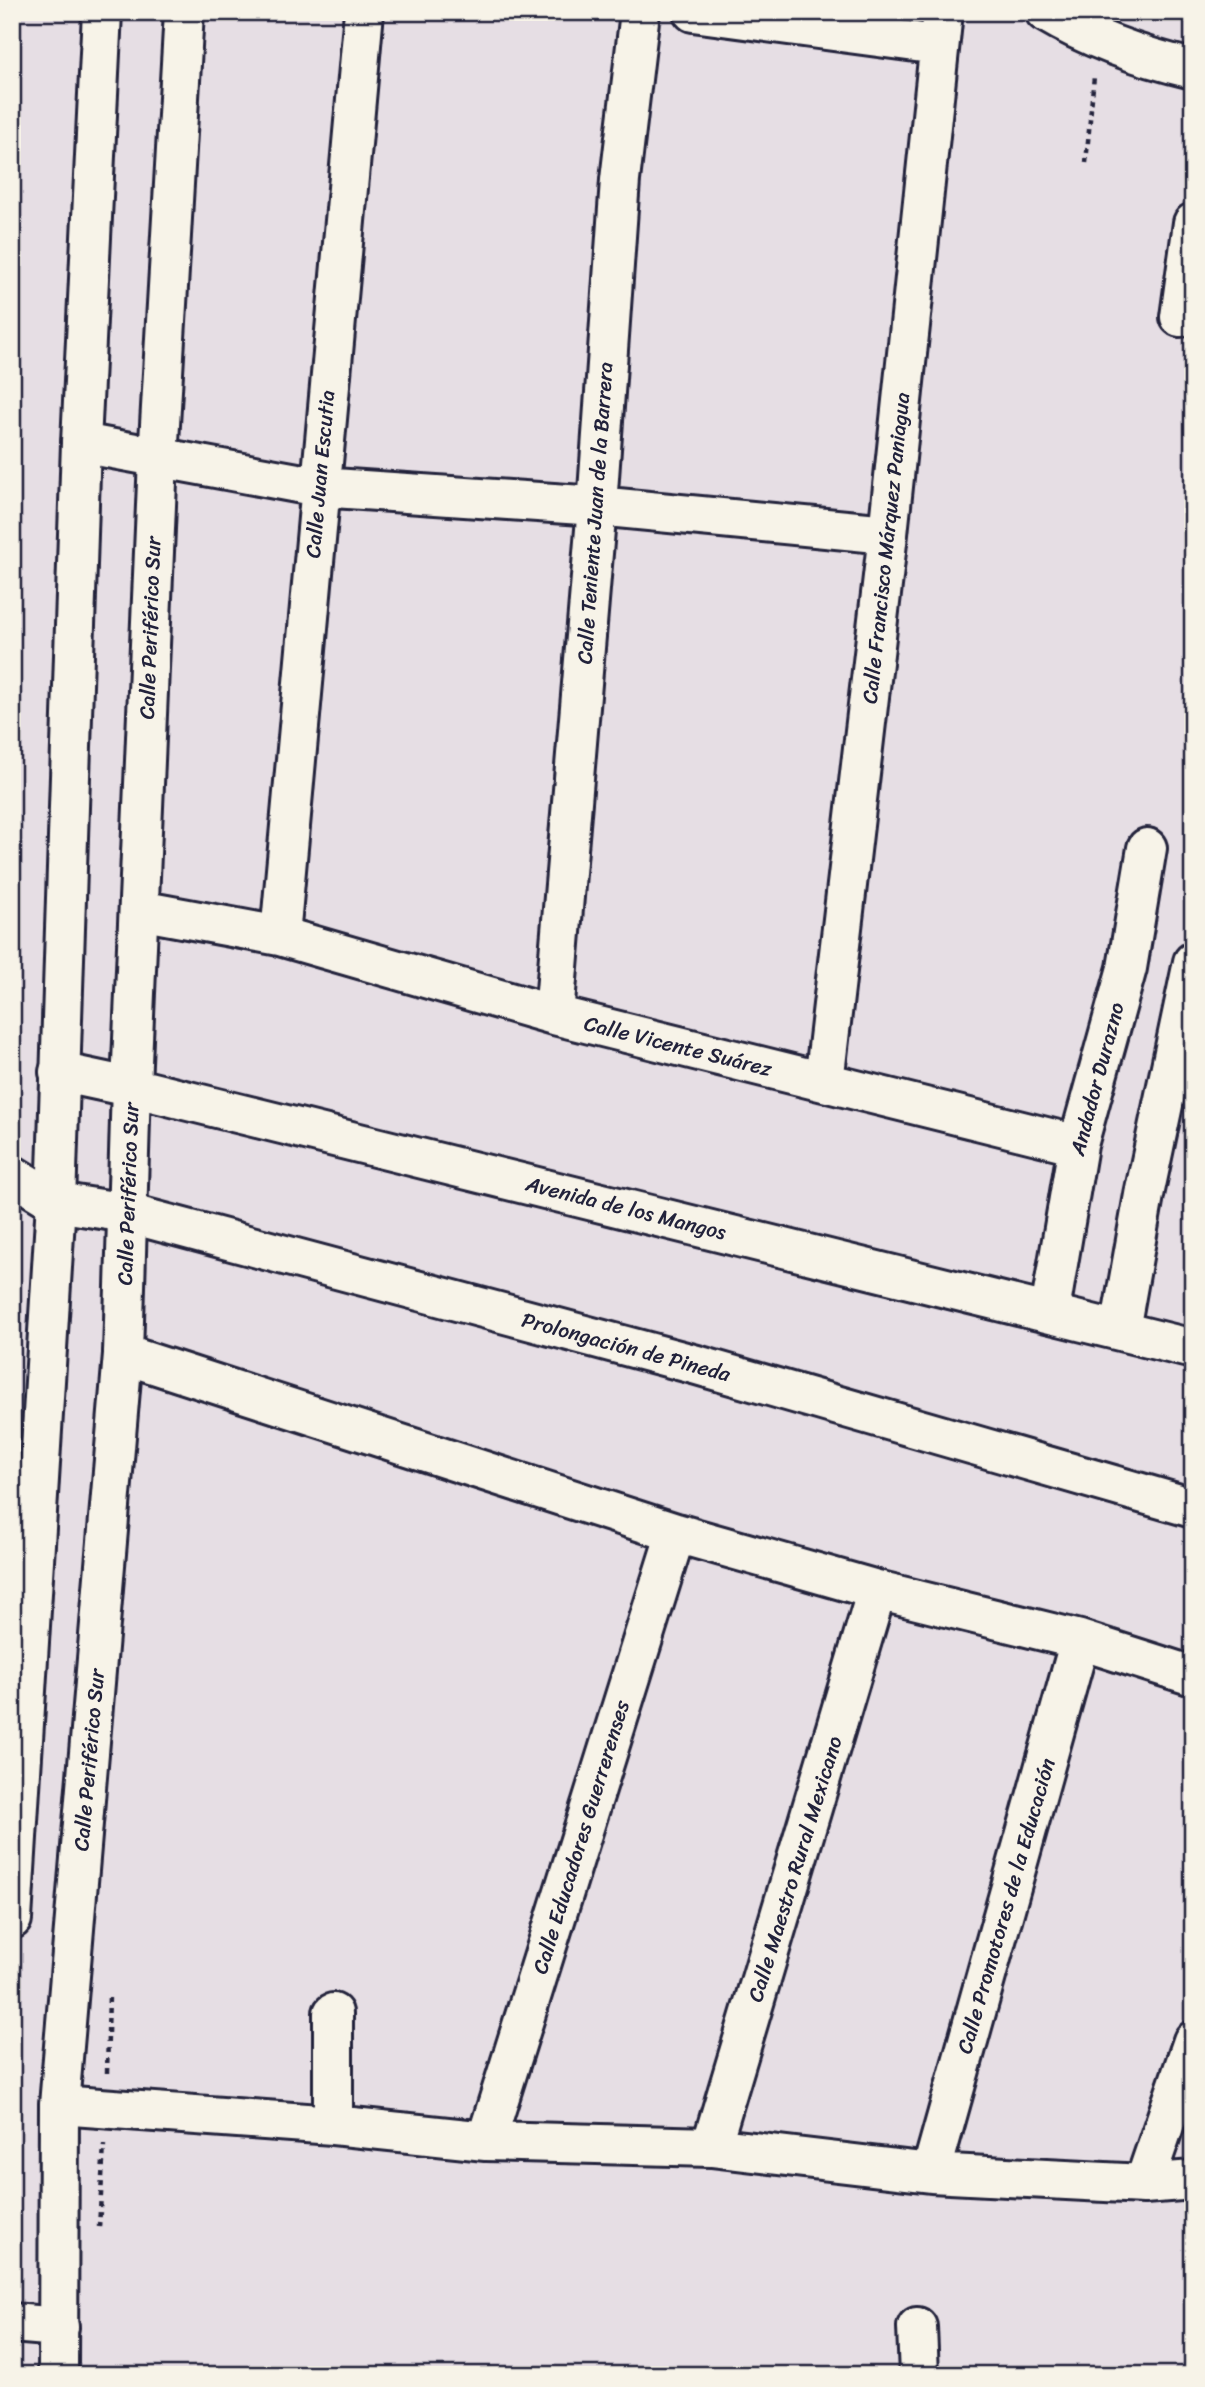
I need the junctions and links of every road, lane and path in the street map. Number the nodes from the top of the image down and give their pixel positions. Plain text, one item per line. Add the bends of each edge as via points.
1 (102, 12) edge
2 (184, 12) edge
3 (364, 12) edge
4 (640, 12) edge
5 (693, 12) edge
6 (1045, 12) edge
7 (940, 29) edge
8 (1097, 38) junction
9 (1193, 69) edge
10 (1086, 163) dead end
11 (1193, 223) edge
12 (1180, 317) dead end
13 (81, 443) junction
14 (158, 459) junction
15 (319, 487) junction
16 (597, 506) junction
17 (888, 534) junction
18 (1147, 848) dead end
19 (139, 910) junction
20 (280, 936) junction
21 (1127, 968) junction
22 (1190, 971) edge
23 (554, 1015) junction
24 (59, 1072) junction
25 (824, 1082) junction
26 (131, 1086) junction
27 (1078, 1145) junction
28 (12, 1175) edge
29 (56, 1202) junction
30 (127, 1213) junction
31 (1050, 1311) junction
32 (1120, 1330) junction
33 (1193, 1349) edge
34 (123, 1354) junction
35 (1193, 1508) edge
36 (676, 1532) junction
37 (877, 1590) junction
38 (1080, 1640) junction
39 (1193, 1676) edge
40 (12, 1919) edge
41 (333, 2013) dead end
42 (1193, 2040) edge
43 (60, 2105) junction
44 (333, 2125) junction
45 (486, 2141) junction
46 (711, 2147) junction
47 (932, 2173) junction
48 (1193, 2180) edge
49 (1144, 2184) junction
50 (12, 2323) edge
51 (59, 2327) junction
52 (918, 2327) dead end
53 (58, 2375) edge
54 (919, 2375) edge

1 - 13 street
2 - 14 street, Calle Periférico Sur
3 - 15 street, Calle Juan Escutia
4 - 16 street, Calle Teniente Juan de la Barrera via 620,180
5 - 7 street
6 - 8 street
7 - 17 street, Calle Francisco Márquez Paniagua
8 - 9 street via 1151,60
8 - 10 path
11 - 12 street
13 - 14 street
13 - 24 street
14 - 15 street
14 - 19 street, Calle Periférico Sur
15 - 16 street
15 - 20 street, Calle Juan Escutia
16 - 17 street
16 - 23 street, Calle Teniente Juan de la Barrera
17 - 25 street, Calle Francisco Márquez Paniagua
18 - 21 street, Andador Durazno
19 - 20 street, Calle Vicente Suárez
19 - 26 street, Calle Periférico Sur
20 - 23 street, Calle Vicente Suárez
21 - 22 street
21 - 27 street, Andador Durazno
22 - 32 street
23 - 25 street, Calle Vicente Suárez
24 - 26 street, Avenida de los Mangos
24 - 29 street
25 - 27 street, Calle Vicente Suárez
26 - 30 street, Calle Periférico Sur
26 - 31 street, Avenida de los Mangos
27 - 31 street, Andador Durazno
28 - 29 street
29 - 30 street, Prolongación de Pineda
29 - 40 street
30 - 34 street, Calle Periférico Sur
30 - 35 street, Prolongación de Pineda via 696,1365
31 - 32 street, Avenida de los Mangos
32 - 33 street, Avenida de los Mangos
34 - 36 street
34 - 43 street, Calle Periférico Sur
36 - 37 street
36 - 45 street, Calle Educadores Guerrerenses
37 - 38 street
37 - 46 street, Calle Maestro Rural Mexicano
38 - 39 street
38 - 47 street, Calle Promotores de la Educación
41 - 44 street
42 - 49 street
43 - 44 street
43 - 51 street, Calle Periférico Sur
44 - 45 street
45 - 46 street
46 - 47 street
47 - 49 street
48 - 49 street
50 - 51 street
51 - 53 street, Calle Periférico Sur
52 - 54 street

